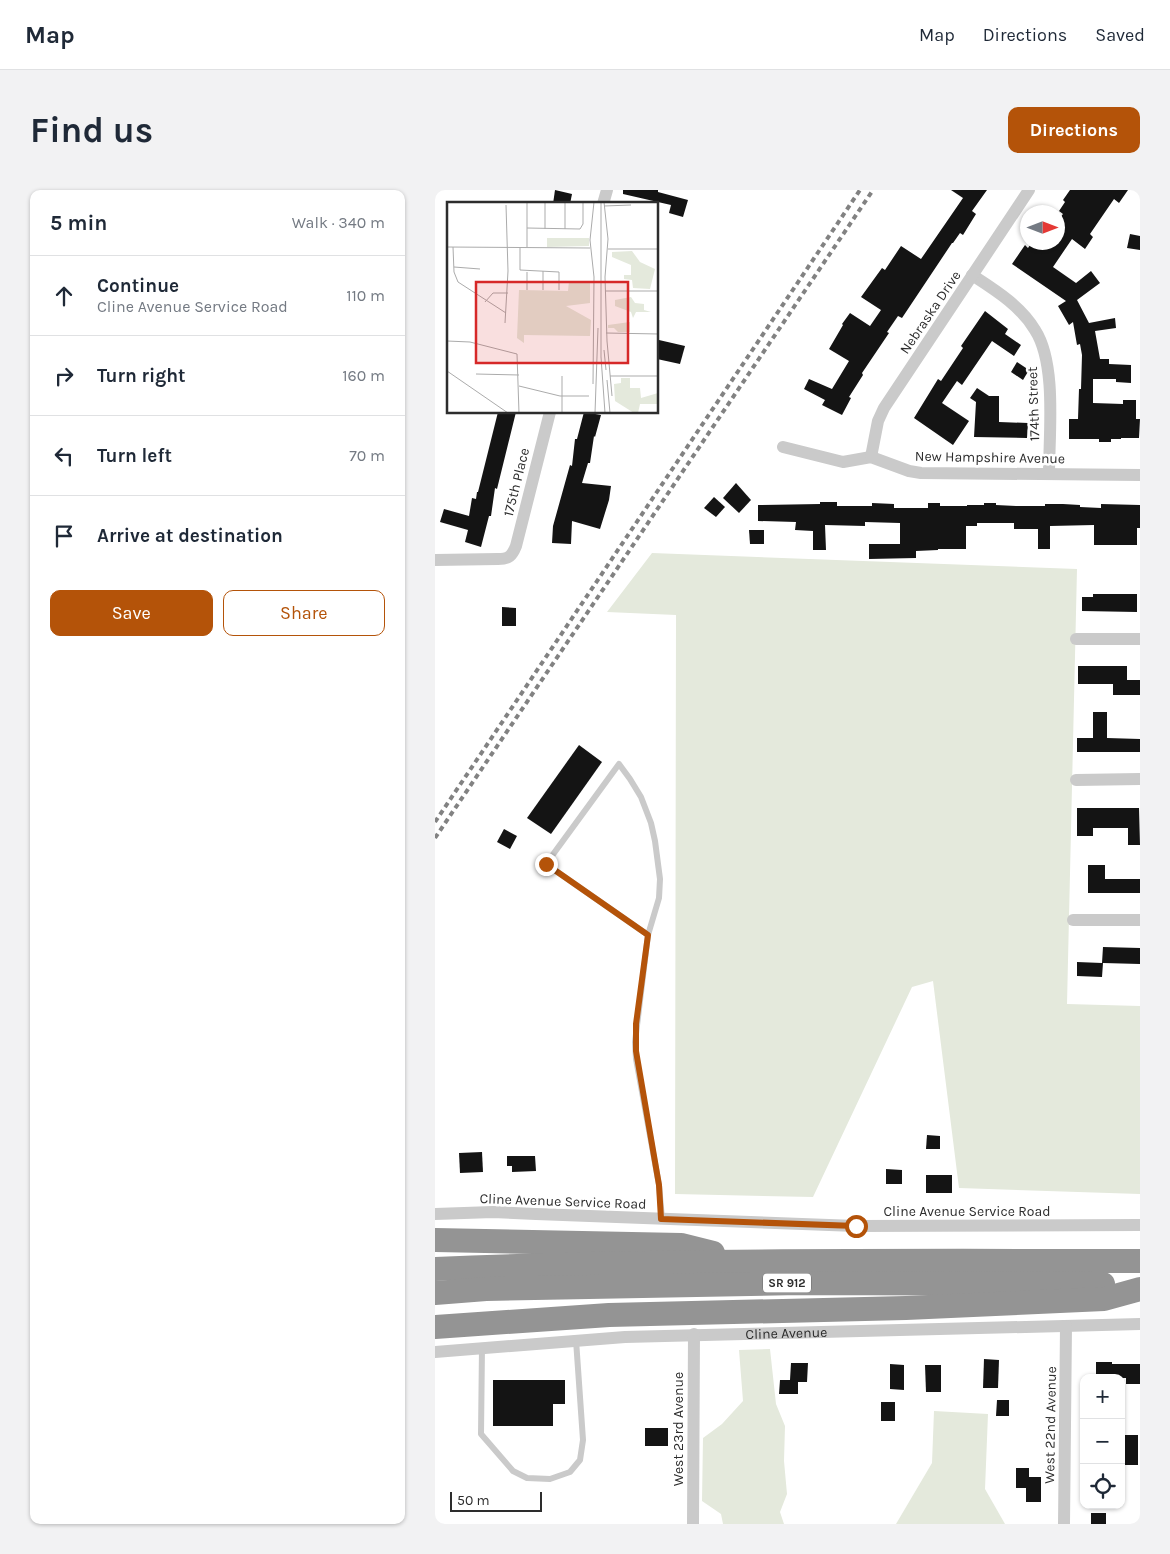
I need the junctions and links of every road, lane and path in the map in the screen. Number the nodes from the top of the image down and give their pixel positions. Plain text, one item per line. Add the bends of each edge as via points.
1 (1029, 190) edge
2 (972, 275) junction
3 (549, 414) edge
4 (783, 447) dead end
5 (871, 457) junction
6 (1049, 474) junction
7 (1140, 475) edge
8 (435, 560) edge
9 (1076, 639) dead end
10 (1140, 639) edge
11 (1140, 779) edge
12 (1076, 780) dead end
13 (1073, 920) dead end
14 (1140, 920) edge
15 (648, 935) junction
16 (435, 1214) edge
17 (661, 1219) junction
18 (1140, 1225) edge
19 (435, 1240) edge
20 (738, 1260) junction
21 (1140, 1260) edge
22 (435, 1269) edge
23 (1140, 1284) edge
24 (1140, 1289) edge
25 (435, 1293) edge
26 (1140, 1324) edge
27 (1066, 1326) junction
28 (435, 1327) edge
29 (694, 1334) junction
30 (576, 1340) junction
31 (482, 1347) junction
32 (435, 1352) edge
33 (693, 1524) edge
34 (1064, 1524) edge

1 - 2 street, Nebraska Drive
2 - 5 street, Nebraska Drive via 884,408
2 - 6 street, 174th Street via 1011,302 1036,330 1043,346 1049,387
3 - 8 street, 175th Place via 513,552 508,558
4 - 5 street via 843,462
5 - 6 street, New Hampshire Avenue via 921,474
6 - 7 street, New Hampshire Avenue
9 - 10 street
11 - 12 street
13 - 14 street
15 - 15 lane via 660,888 655,841 641,797 619,764 546,864
15 - 17 lane via 636,1024 636,1051 659,1185
16 - 17 street, Cline Avenue Service Road via 493,1212
17 - 18 street, Cline Avenue Service Road via 856,1226
19 - 20 highway via 681,1245
20 - 21 highway, SR 912
20 - 22 highway, SR 912
23 - 25 highway, SR 912 via 801,1283 485,1289
24 - 28 highway via 1104,1299 906,1308 609,1315
26 - 27 street, Cline Avenue
27 - 29 street, Cline Avenue
27 - 34 street, West 22nd Avenue
29 - 30 street, Cline Avenue
29 - 33 street, West 23rd Avenue
30 - 31 street, Cline Avenue
30 - 31 lane via 583,1440 580,1460 570,1472 550,1479 527,1478 513,1471 481,1434
31 - 32 street, Cline Avenue

